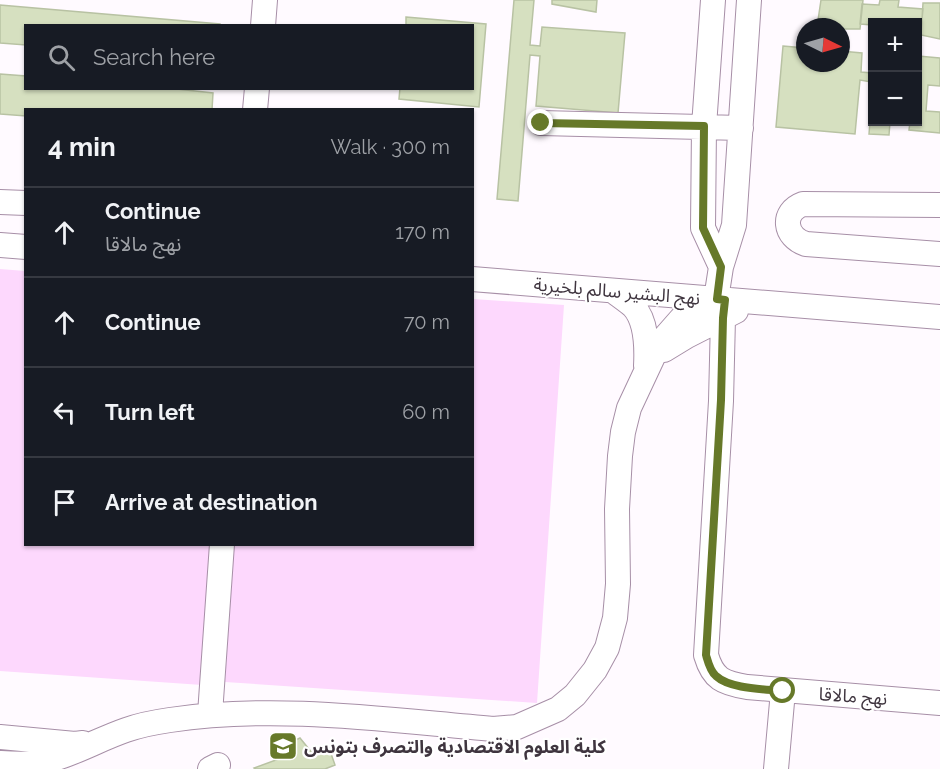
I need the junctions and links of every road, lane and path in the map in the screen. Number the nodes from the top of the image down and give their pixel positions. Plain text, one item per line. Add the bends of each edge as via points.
1 (265, 0) edge
2 (713, 0) edge
3 (749, 0) edge
4 (263, 24) edge
5 (257, 90) edge
6 (255, 108) edge
7 (541, 123) dead end
8 (704, 126) junction
9 (741, 128) junction
10 (0, 202) edge
11 (24, 203) edge
12 (940, 205) edge
13 (0, 246) edge
14 (24, 247) edge
15 (940, 254) edge
16 (721, 267) junction
17 (474, 279) edge
18 (613, 291) junction
19 (718, 304) junction
20 (940, 317) edge
21 (648, 366) junction
22 (222, 546) edge
23 (783, 691) junction
24 (940, 703) edge
25 (210, 714) junction
26 (0, 737) edge
27 (98, 741) junction
28 (0, 762) edge
29 (776, 769) edge

1 - 4 street
2 - 8 street
3 - 9 street, نهج مالاقا
5 - 6 street
7 - 8 street
8 - 9 street
8 - 16 street via 703,228
9 - 16 street, نهج مالاقا via 735,225
10 - 11 street
12 - 15 street via 803,204 789,216 788,228 795,239 806,244
13 - 14 street
16 - 19 street, نهج مالاقا
17 - 18 street, نهج البشير سالم بلخيرية
18 - 19 street, نهج البشير سالم بلخيرية
18 - 21 street via 634,307 640,318
19 - 20 street via 754,302
19 - 21 street via 681,319 659,344
19 - 23 street, نهج مالاقا via 721,400 706,655 717,677 731,684
21 - 25 street via 629,408 622,440 615,618 607,648 595,670 558,709 517,727 493,729 324,715
22 - 25 street
23 - 24 street, نهج مالاقا
23 - 29 street
25 - 27 street via 128,729
26 - 27 street via 75,744
27 - 28 street via 38,763

